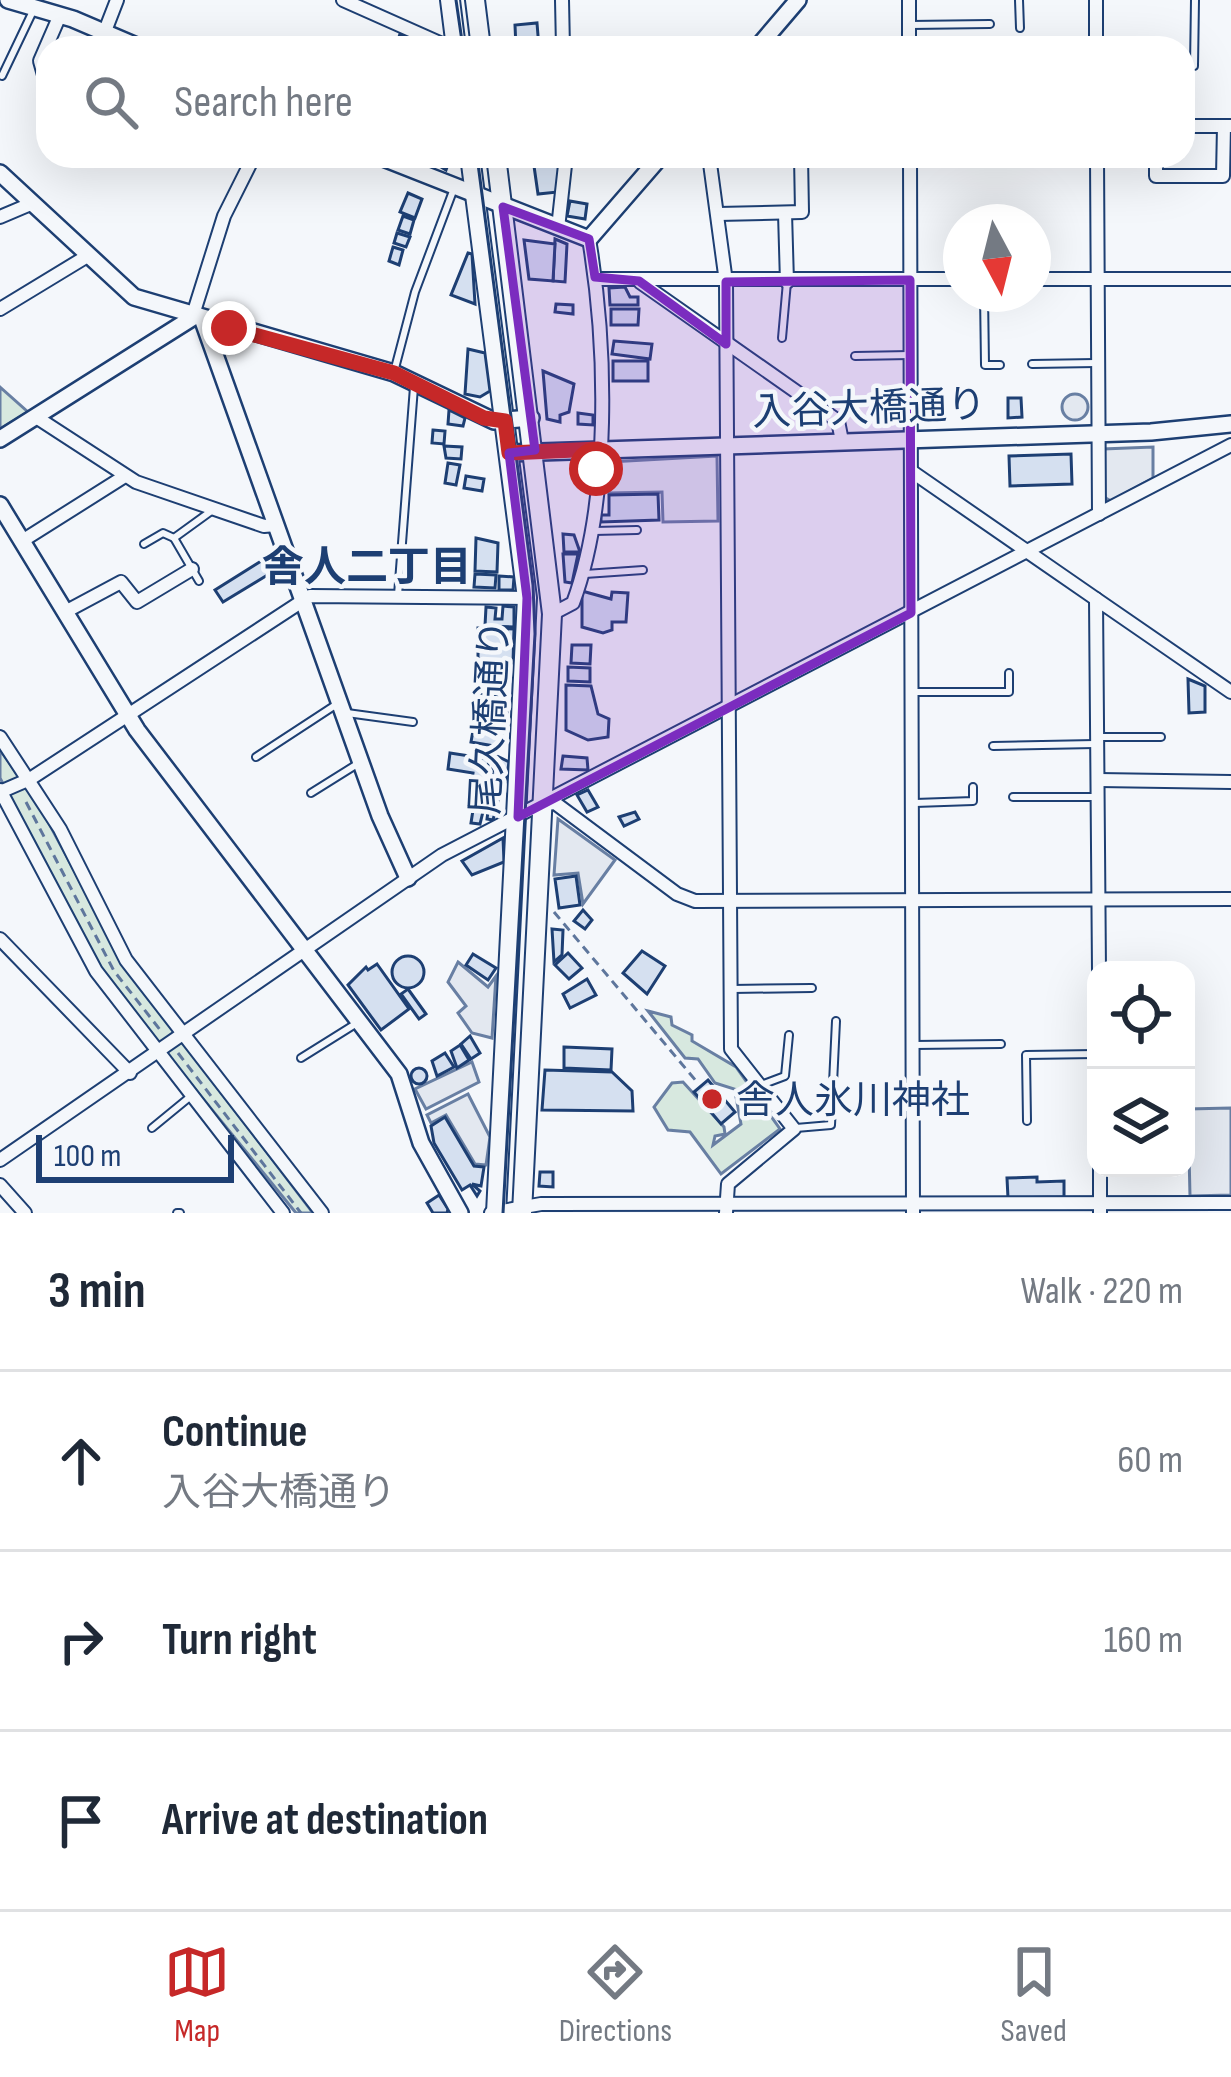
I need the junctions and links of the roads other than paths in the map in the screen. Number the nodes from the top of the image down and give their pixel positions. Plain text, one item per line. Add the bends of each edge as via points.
1 (8, 0) edge
2 (117, 0) edge
3 (344, 0) edge
4 (391, 0) edge
5 (450, 0) edge
6 (475, 0) edge
7 (562, 0) edge
8 (798, 0) edge
9 (909, 0) edge
10 (1019, 0) edge
11 (1096, 0) edge
12 (1195, 0) edge
13 (34, 8) junction
14 (60, 15) junction
15 (384, 17) junction
16 (990, 24) dead end
17 (909, 26) junction
18 (1020, 28) dead end
19 (105, 31) junction
20 (51, 36) edge
21 (116, 36) edge
22 (427, 36) edge
23 (453, 36) edge
24 (480, 36) edge
25 (563, 36) edge
26 (767, 36) edge
27 (909, 36) edge
28 (1096, 36) edge
29 (1195, 36) edge
30 (2, 76) edge
31 (1195, 126) edge
32 (1227, 126) edge
33 (248, 168) edge
34 (407, 168) edge
35 (472, 168) edge
36 (498, 168) edge
37 (564, 168) edge
38 (651, 168) edge
39 (711, 168) edge
40 (801, 168) edge
41 (910, 168) edge
42 (1097, 168) edge
43 (1156, 168) edge
44 (0, 173) edge
45 (455, 188) junction
46 (475, 196) junction
47 (33, 203) junction
48 (503, 207) junction
49 (785, 213) junction
50 (718, 214) junction
51 (0, 218) edge
52 (557, 228) junction
53 (589, 239) junction
54 (89, 255) junction
55 (596, 279) junction
56 (943, 279) edge
57 (1051, 279) edge
58 (1097, 279) junction
59 (1231, 279) edge
60 (910, 280) junction
61 (639, 281) junction
62 (726, 282) junction
63 (787, 283) junction
64 (0, 309) edge
65 (984, 312) edge
66 (198, 320) junction
67 (782, 338) dead end
68 (726, 344) junction
69 (910, 355) junction
70 (855, 356) dead end
71 (1096, 363) junction
72 (1000, 364) dead end
73 (1032, 364) dead end
74 (394, 373) junction
75 (415, 384) junction
76 (36, 417) junction
77 (531, 418) junction
78 (505, 421) junction
79 (1231, 424) edge
80 (1097, 433) junction
81 (910, 439) junction
82 (0, 440) edge
83 (842, 441) junction
84 (726, 445) junction
85 (1231, 445) edge
86 (598, 449) junction
87 (535, 450) junction
88 (509, 453) junction
89 (911, 471) junction
90 (125, 476) junction
91 (0, 505) edge
92 (214, 509) junction
93 (1099, 514) junction
94 (276, 525) junction
95 (637, 530) dead end
96 (591, 531) junction
97 (174, 538) junction
98 (22, 541) junction
99 (144, 544) dead end
100 (1027, 552) junction
101 (643, 570) dead end
102 (196, 575) joint
103 (582, 575) junction
104 (398, 596) junction
105 (527, 598) junction
106 (303, 599) junction
107 (1096, 599) junction
108 (65, 612) junction
109 (911, 613) junction
110 (552, 614) junction
111 (1009, 673) dead end
112 (911, 692) junction
113 (1231, 692) edge
114 (727, 707) junction
115 (342, 708) junction
116 (128, 714) junction
117 (413, 722) dead end
118 (0, 737) edge
119 (1161, 737) dead end
120 (1098, 740) junction
121 (993, 746) dead end
122 (256, 757) dead end
123 (362, 761) junction
124 (30, 779) junction
125 (1099, 780) junction
126 (1231, 782) edge
127 (973, 787) dead end
128 (0, 791) edge
129 (311, 793) dead end
130 (1013, 797) dead end
131 (1099, 797) junction
132 (544, 804) junction
133 (911, 804) junction
134 (518, 817) junction
135 (408, 878) junction
136 (1231, 899) edge
137 (913, 900) junction
138 (728, 901) junction
139 (1099, 901) junction
140 (0, 939) edge
141 (308, 948) junction
142 (1099, 961) edge
143 (729, 988) junction
144 (812, 988) dead end
145 (360, 1021) junction
146 (836, 1021) dead end
147 (184, 1035) junction
148 (788, 1035) dead end
149 (1001, 1044) dead end
150 (914, 1046) junction
151 (158, 1054) junction
152 (1087, 1054) edge
153 (301, 1058) dead end
154 (130, 1073) junction
155 (761, 1085) junction
156 (191, 1096) junction
157 (1027, 1121) dead end
158 (152, 1128) dead end
159 (794, 1129) junction
160 (0, 1160) edge
161 (1100, 1177) edge
162 (0, 1185) edge
163 (1231, 1202) edge
164 (1100, 1208) edge
165 (522, 1209) edge
166 (610, 1209) edge
167 (726, 1209) edge
168 (914, 1209) edge
169 (1006, 1209) edge
170 (26, 1213) edge
171 (283, 1213) edge
172 (322, 1213) edge
173 (460, 1213) edge
174 (494, 1213) edge

1 - 13 street
2 - 19 street
3 - 15 street
4 - 15 street
5 - 23 main road
6 - 24 main road
7 - 25 street
8 - 26 street
9 - 17 street
10 - 18 lane
11 - 28 street
12 - 29 lane
13 - 14 street
13 - 30 lane
14 - 19 street
14 - 20 street
15 - 22 street
16 - 17 lane
17 - 27 street
19 - 21 street
31 - 32 street
32 - 43 street via 1223,176 1156,176
33 - 66 street via 224,216
34 - 45 street
35 - 46 main road, 尾久橋通り
36 - 48 main road, 尾久橋通り
37 - 52 street
38 - 53 street
39 - 50 street
40 - 49 street via 802,212
41 - 60 street
42 - 58 street
44 - 47 street
45 - 46 street
45 - 74 lane
46 - 48 street
46 - 78 main road, 尾久橋通り
47 - 51 street
47 - 54 street
48 - 52 street
48 - 77 main road, 尾久橋通り
49 - 50 street
49 - 63 street
50 - 62 street
52 - 53 street
53 - 55 street
54 - 64 street
54 - 66 street via 134,297
55 - 61 street
55 - 86 street via 603,323
56 - 60 street
57 - 58 street
58 - 59 street
58 - 71 street
60 - 63 street
60 - 69 street
61 - 62 street
61 - 68 street
62 - 63 street
62 - 68 street
63 - 67 lane
65 - 72 lane via 985,365
66 - 74 street
66 - 76 street
66 - 94 street
68 - 83 street via 838,421
68 - 84 street
69 - 70 lane
69 - 81 street
71 - 73 lane
71 - 80 street
74 - 75 street
75 - 78 street
75 - 104 lane
76 - 82 street
76 - 90 street
77 - 78 street
77 - 87 main road, 尾久橋通り
78 - 88 main road, 尾久橋通り
79 - 80 street, 入谷大橋通り
80 - 81 street, 入谷大橋通り
80 - 93 street
81 - 83 street, 入谷大橋通り
81 - 89 street
83 - 84 street, 入谷大橋通り
84 - 86 street, 入谷大橋通り
84 - 114 street
85 - 93 street
86 - 87 street, 入谷大橋通り
86 - 96 street
87 - 88 street, 入谷大橋通り
87 - 110 main road, 尾久橋通り
88 - 105 main road, 尾久橋通り
89 - 100 street
89 - 109 street
90 - 92 street
90 - 98 street
91 - 98 street
92 - 94 street
92 - 97 lane
93 - 100 street
94 - 106 street
95 - 96 lane
96 - 103 street
97 - 99 lane via 163,532
97 - 102 lane
98 - 108 street
100 - 107 street
100 - 109 street
101 - 103 lane
102 - 108 street via 137,602 121,582
103 - 110 street via 573,603
104 - 105 street
104 - 106 street
105 - 134 main road, 尾久橋通り
106 - 115 street
106 - 116 street
107 - 113 street
107 - 120 street
108 - 116 street
109 - 112 street
109 - 114 street
110 - 132 main road, 尾久橋通り
111 - 112 lane via 1009,692
112 - 133 street
114 - 132 street
114 - 138 street
115 - 117 lane
115 - 122 lane
115 - 123 street
116 - 124 street
116 - 141 street
118 - 124 street
119 - 120 lane
120 - 121 lane
120 - 125 street
123 - 129 lane
123 - 135 street
124 - 128 street
124 - 147 street via 104,923
125 - 126 street
125 - 131 street
127 - 133 lane via 973,801
128 - 151 street via 96,971
130 - 131 lane
131 - 139 street
132 - 134 street
132 - 138 street via 555,803 683,898
132 - 165 main road, 尾久橋通り
133 - 137 street
134 - 135 street
134 - 174 main road, 尾久橋通り
135 - 141 street
136 - 139 street
137 - 138 street
137 - 139 street
137 - 150 street
138 - 143 street
139 - 142 street
140 - 154 street
141 - 145 street
141 - 147 street
143 - 144 lane
143 - 155 street via 731,1049
145 - 153 lane
145 - 173 street via 399,1074 421,1143
146 - 159 lane via 831,1125
147 - 151 street
147 - 172 street
148 - 155 lane via 785,1076
149 - 150 lane
150 - 168 street
151 - 154 street
151 - 156 street
152 - 157 lane via 1026,1055
154 - 160 street
155 - 159 street
156 - 158 lane
156 - 171 street
159 - 167 street via 728,1184
161 - 164 street
162 - 170 street
163 - 164 street
164 - 169 street
165 - 166 street
165 - 174 street
166 - 167 street
167 - 168 street
168 - 169 street

